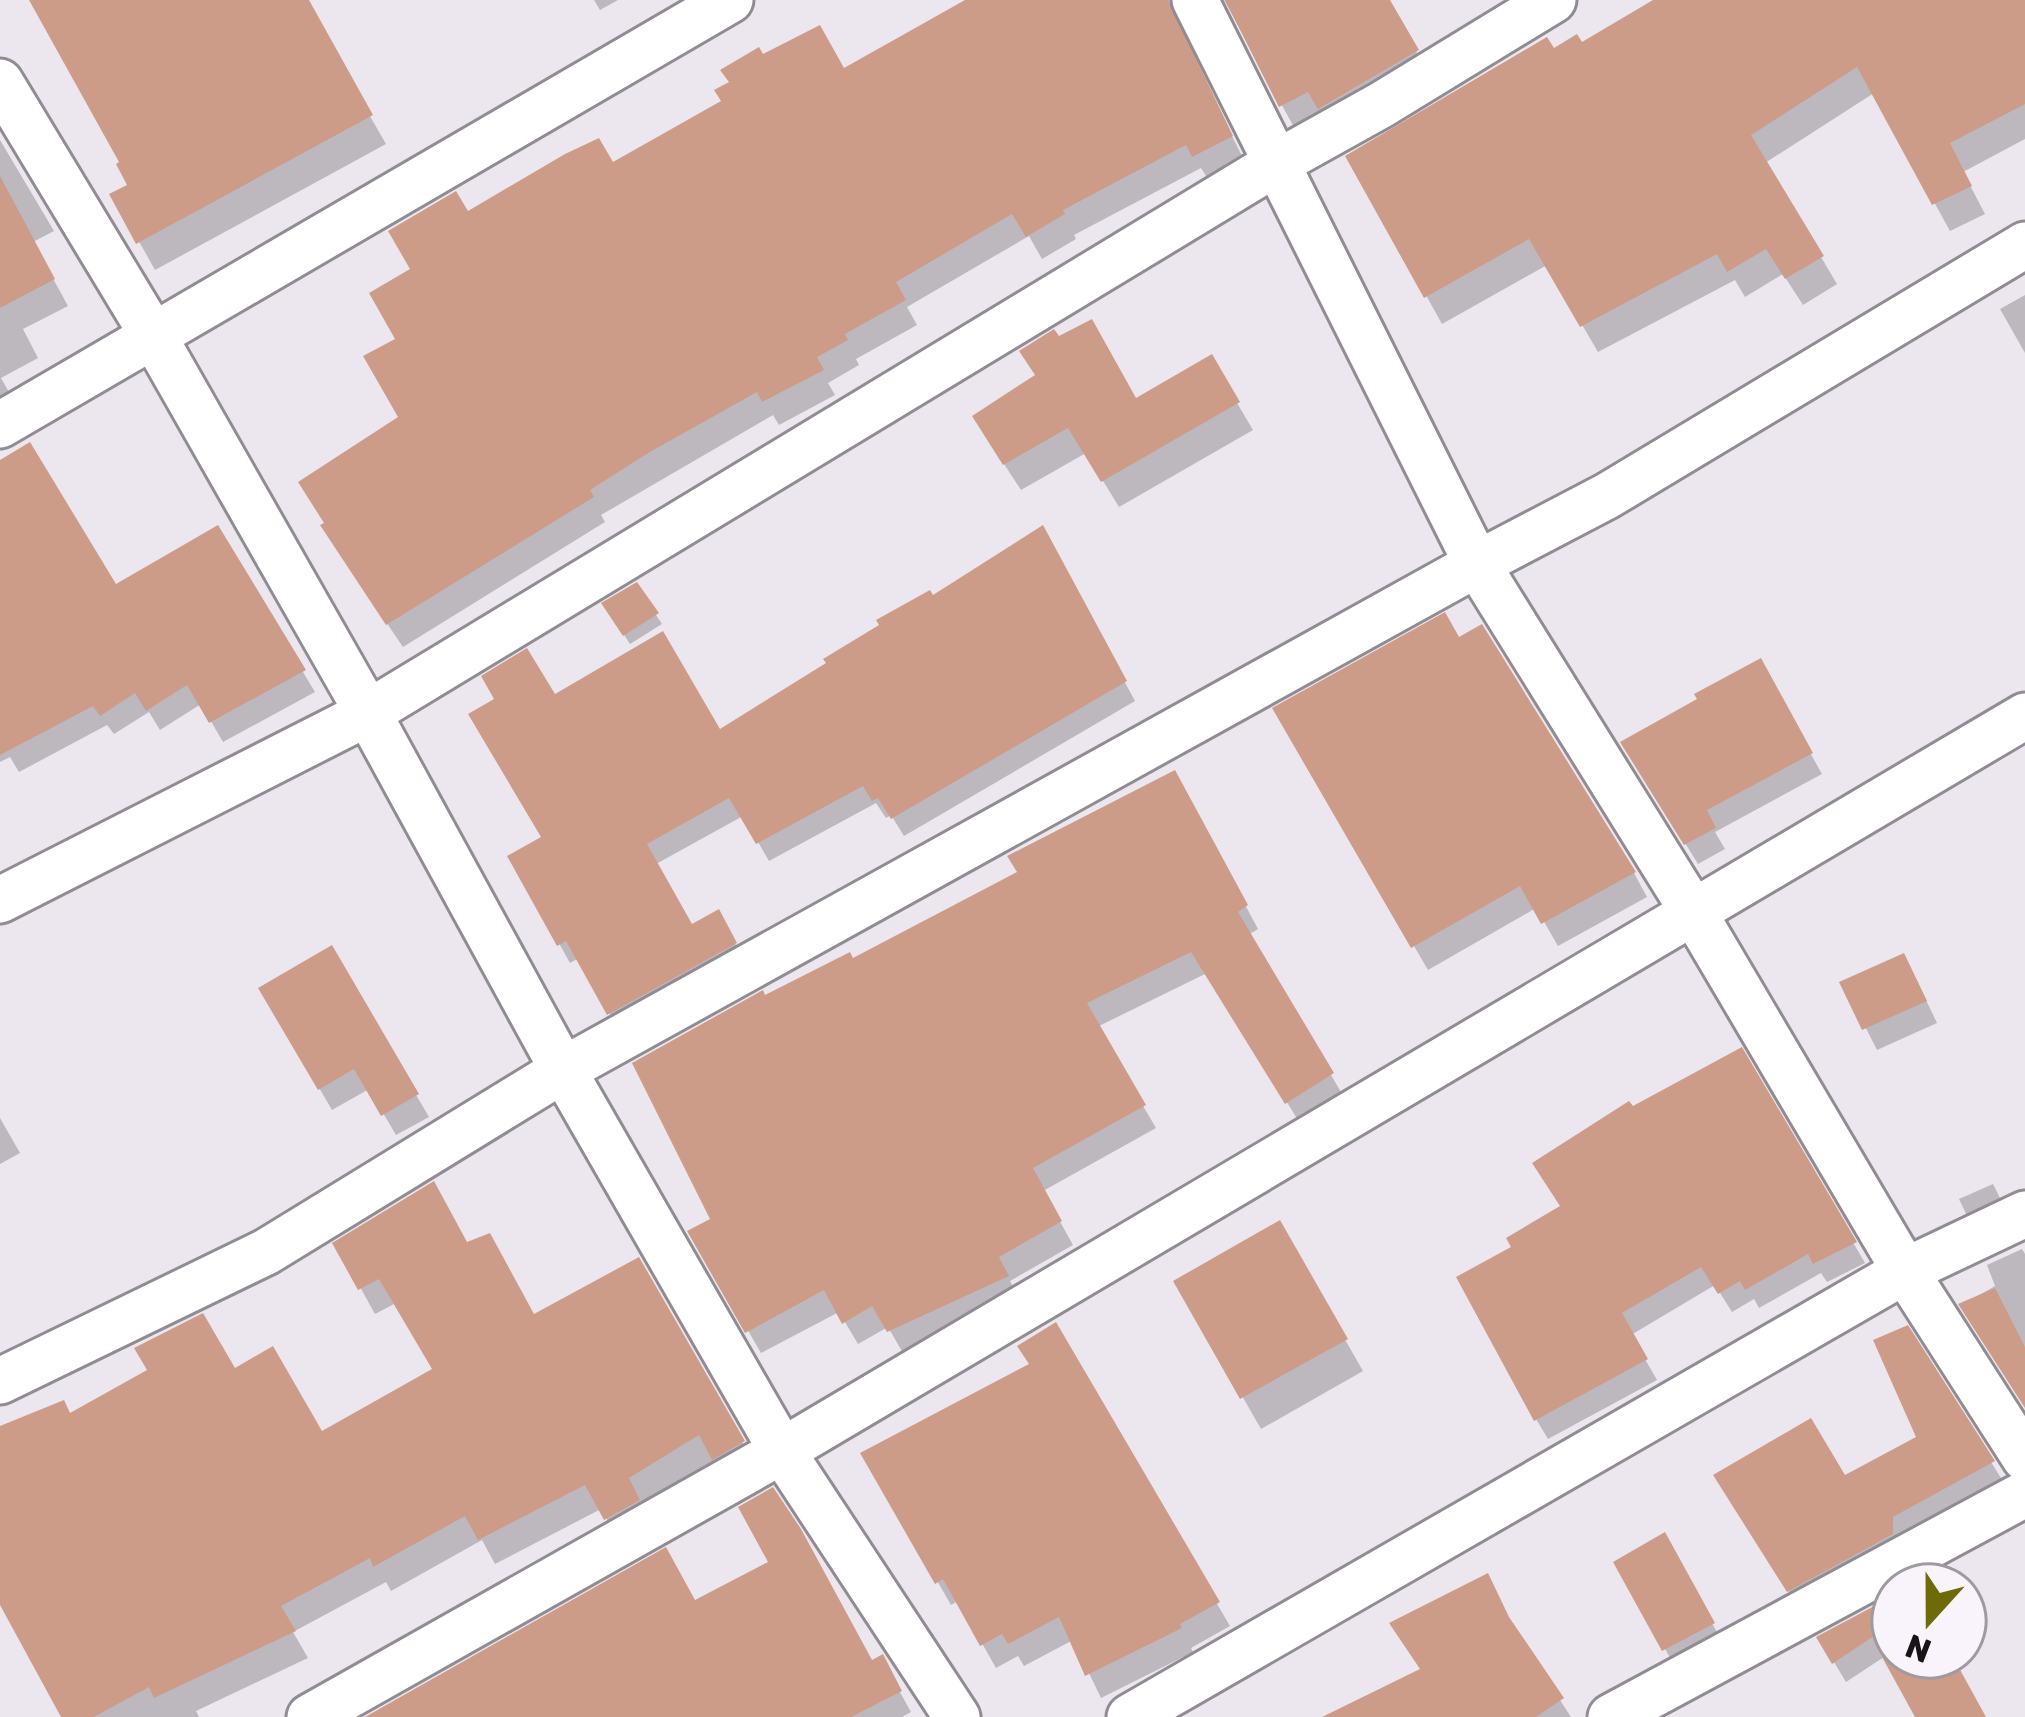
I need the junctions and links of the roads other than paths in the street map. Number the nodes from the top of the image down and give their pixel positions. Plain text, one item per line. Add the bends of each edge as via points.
1 (730, 0) edge
2 (1196, 0) edge
3 (1552, 0) edge
4 (0, 82) edge
5 (1275, 164) junction
6 (2025, 245) edge
7 (154, 337) junction
8 (0, 425) edge
9 (1477, 564) junction
10 (368, 713) junction
11 (2025, 716) edge
12 (0, 900) edge
13 (1694, 913) junction
14 (563, 1070) junction
15 (2025, 1214) edge
16 (1905, 1271) junction
17 (0, 1382) edge
18 (782, 1451) junction
19 (2025, 1458) edge
20 (2025, 1494) edge
21 (1657, 1705) edge
22 (310, 1717) edge
23 (957, 1717) edge
24 (1130, 1717) edge
25 (1611, 1717) edge

1 - 7 street
2 - 5 street
3 - 5 street
4 - 7 street
5 - 9 street
5 - 10 street
6 - 9 street via 1607,496
7 - 8 street
7 - 10 street
9 - 13 street
9 - 14 street
10 - 12 street
10 - 14 street
11 - 13 street
13 - 16 street
13 - 18 street
14 - 17 street via 266,1252
14 - 18 street
15 - 16 street
16 - 19 street
16 - 24 street
18 - 22 street
18 - 23 street
20 - 21 street
21 - 25 street

